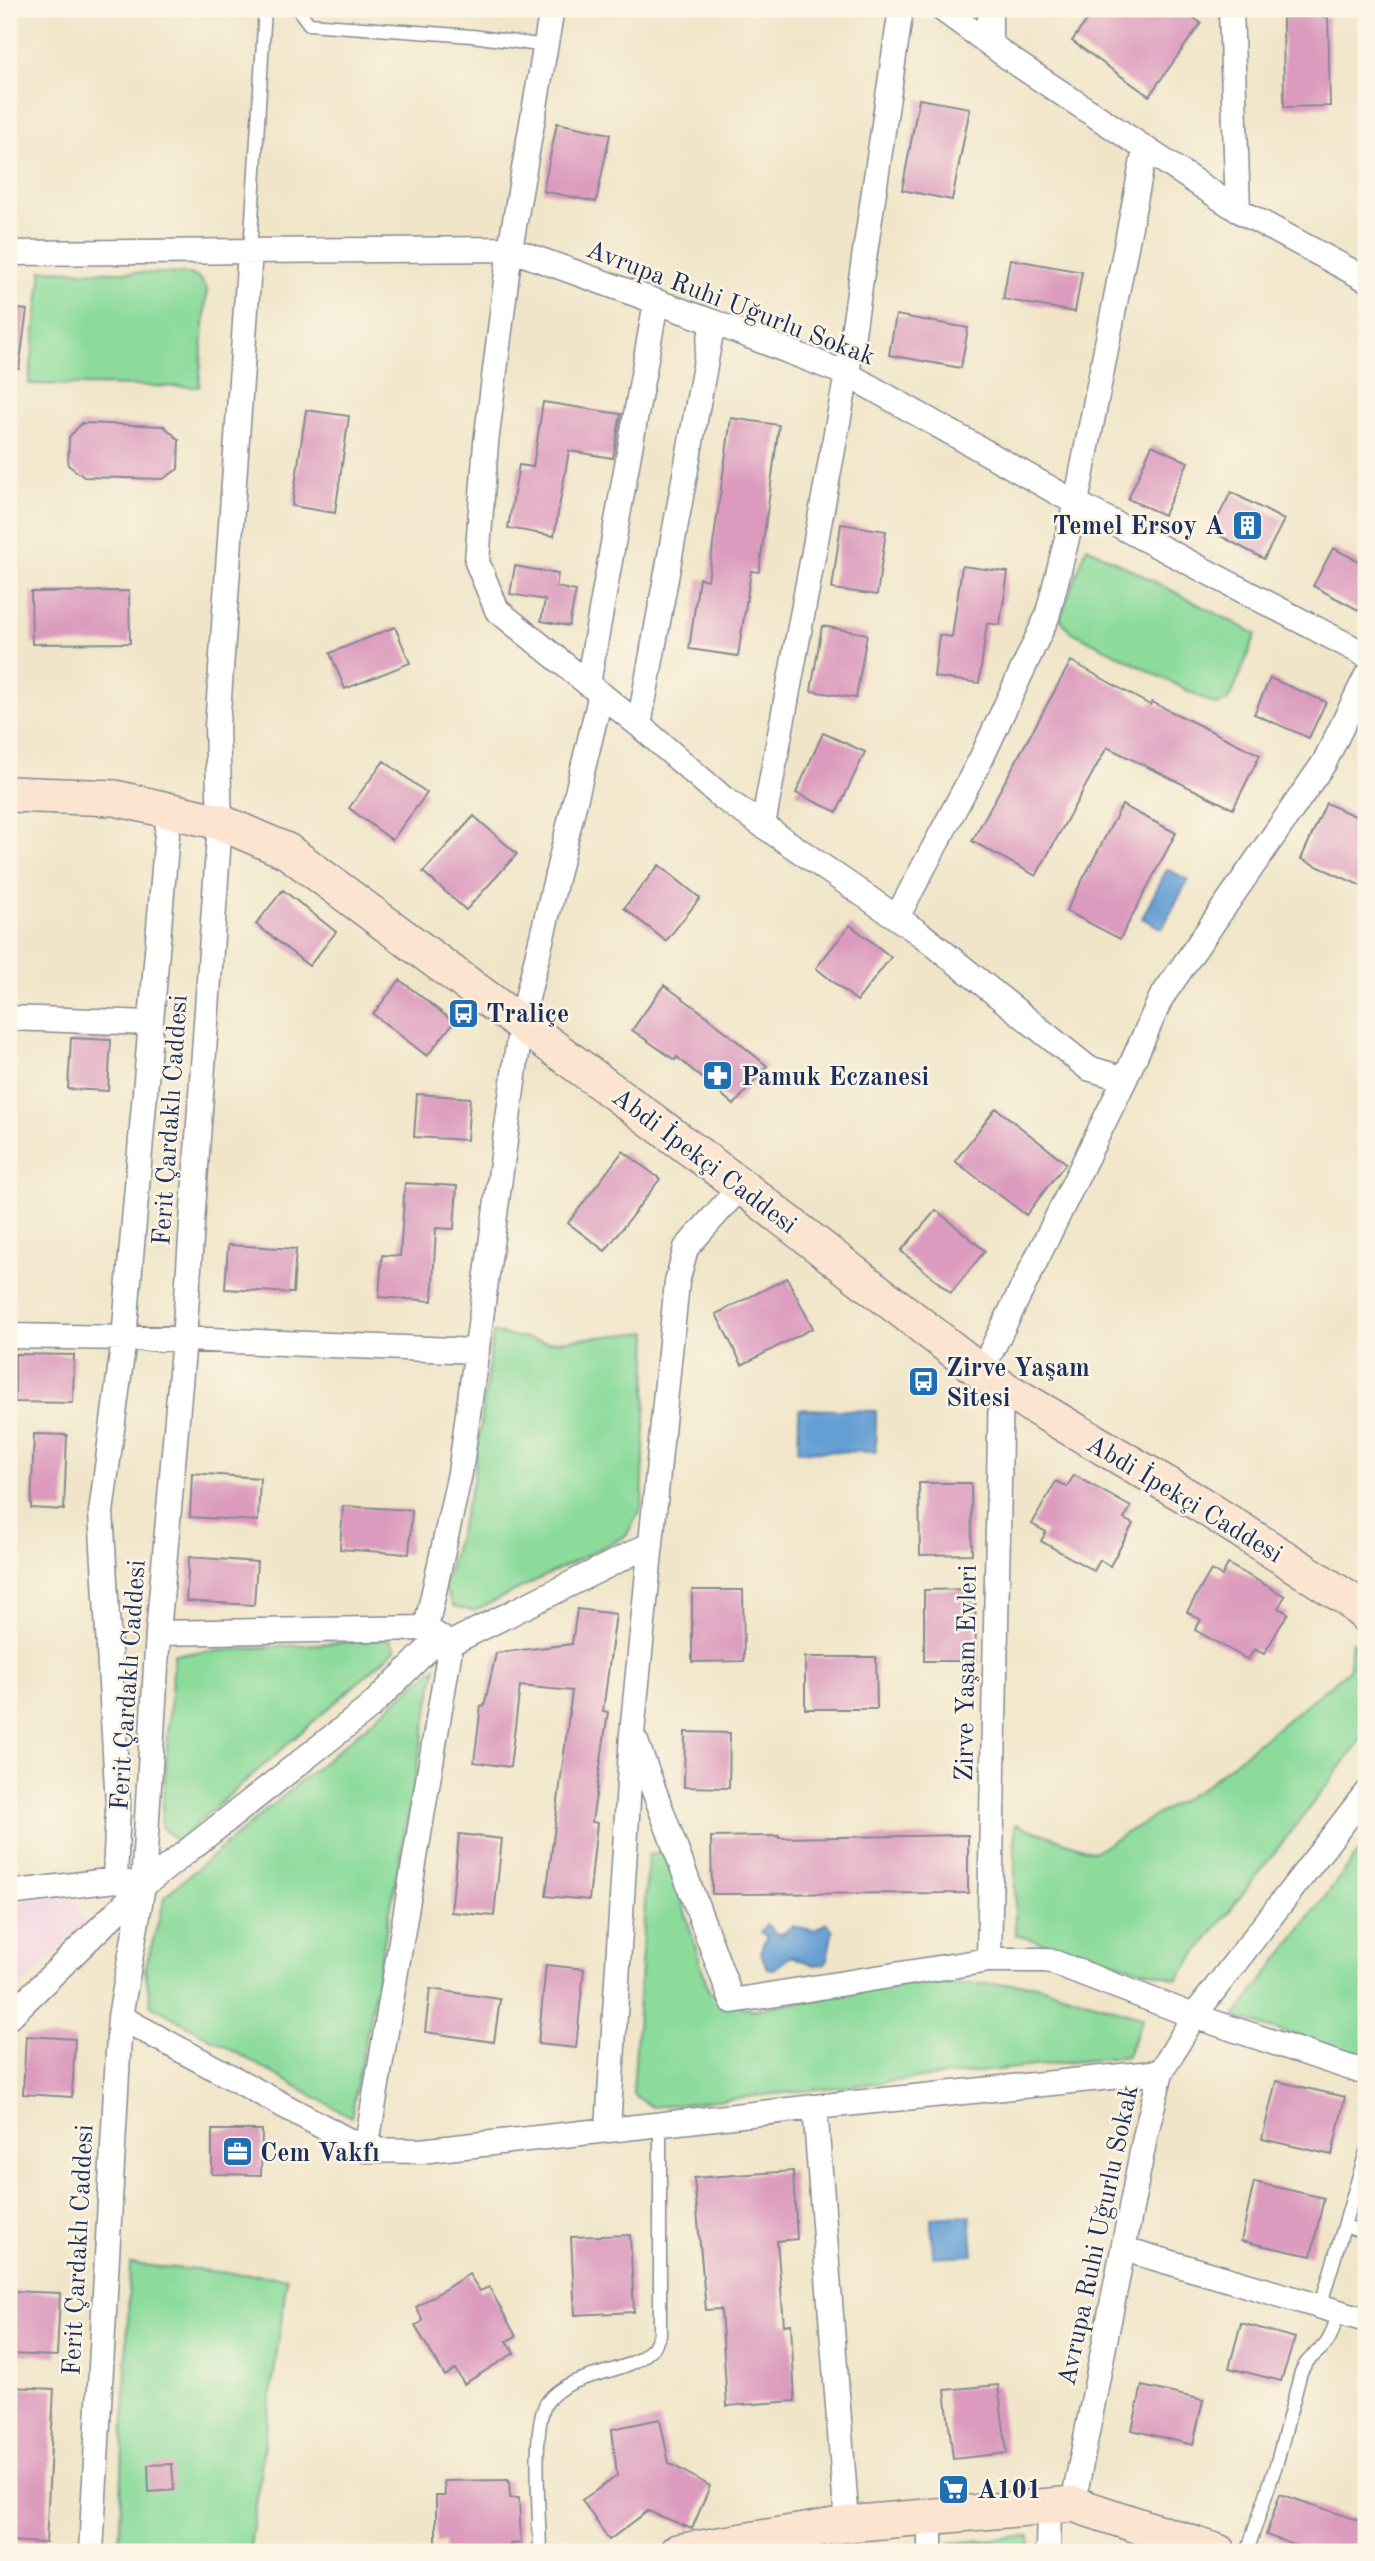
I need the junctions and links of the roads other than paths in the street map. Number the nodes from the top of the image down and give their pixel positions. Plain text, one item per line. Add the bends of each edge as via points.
1 (265, 9) edge
2 (298, 9) edge
3 (552, 9) edge
4 (901, 9) edge
5 (942, 9) edge
6 (990, 9) edge
7 (1231, 9) edge
8 (990, 43) junction
9 (547, 46) junction
10 (1145, 149) junction
11 (1238, 211) junction
12 (510, 249) junction
13 (250, 251) junction
14 (9, 253) edge
15 (1366, 279) edge
16 (656, 302) junction
17 (713, 322) junction
18 (847, 374) junction
19 (1076, 503) junction
20 (1366, 655) edge
21 (1366, 677) edge
22 (594, 689) junction
23 (639, 724) junction
24 (9, 793) edge
25 (169, 810) junction
26 (220, 822) junction
27 (763, 825) junction
28 (897, 917) junction
29 (9, 1018) edge
30 (151, 1023) junction
31 (521, 1023) junction
32 (1125, 1079) junction
33 (741, 1186) junction
34 (9, 1336) edge
35 (124, 1339) junction
36 (184, 1339) junction
37 (477, 1351) junction
38 (991, 1380) junction
39 (651, 1544) junction
40 (1366, 1615) edge
41 (158, 1633) junction
42 (439, 1636) junction
43 (632, 1733) junction
44 (1366, 1793) edge
45 (115, 1880) junction
46 (143, 1886) junction
47 (9, 1893) edge
48 (989, 1960) junction
49 (1194, 2016) junction
50 (9, 2017) edge
51 (120, 2017) junction
52 (1161, 2072) junction
53 (1366, 2073) edge
54 (816, 2107) junction
55 (660, 2123) junction
56 (608, 2129) junction
57 (366, 2150) junction
58 (1366, 2152) edge
59 (1345, 2226) junction
60 (1366, 2233) edge
61 (1124, 2249) junction
62 (1329, 2310) junction
63 (1366, 2320) edge
64 (1061, 2505) junction
65 (930, 2515) junction
66 (847, 2524) junction
67 (91, 2552) edge
68 (540, 2552) edge
69 (677, 2552) edge
70 (930, 2552) edge
71 (1048, 2552) edge
72 (1217, 2552) edge
73 (1247, 2552) edge

1 - 13 lane
2 - 9 lane via 309,24
3 - 9 street
4 - 18 street
5 - 8 street
6 - 8 street
7 - 11 street
8 - 10 street
9 - 12 street
10 - 11 street
10 - 19 street
11 - 15 street
12 - 13 street
12 - 16 street, Avrupa Ruhi Uğurlu Sokak
12 - 22 street via 486,443 477,562 497,610
13 - 14 street
13 - 26 street, Ferit Çardaklı Caddesi via 217,727
16 - 17 street, Avrupa Ruhi Uğurlu Sokak
16 - 22 street
17 - 18 street, Avrupa Ruhi Uğurlu Sokak
17 - 23 street
18 - 19 street, Avrupa Ruhi Uğurlu Sokak
18 - 27 street
19 - 20 street, Avrupa Ruhi Uğurlu Sokak
19 - 28 street via 1047,617 981,759
21 - 32 street via 1324,763 1161,998
22 - 23 street
22 - 31 street
23 - 27 street via 723,798
24 - 25 main road, Abdi İpekçi Caddesi via 116,798
25 - 26 main road, Abdi İpekçi Caddesi
25 - 30 street
26 - 31 main road, Abdi İpekçi Caddesi via 287,851
26 - 36 street, Ferit Çardaklı Caddesi
27 - 28 street
28 - 32 street via 1088,1068
29 - 30 street
30 - 35 street
31 - 33 main road, Abdi İpekçi Caddesi
31 - 37 street
32 - 38 street
33 - 38 main road, Abdi İpekçi Caddesi
33 - 39 street via 686,1248 680,1270
34 - 35 street
35 - 36 street
35 - 45 street via 101,1512 118,1804
36 - 37 street
36 - 41 street, Ferit Çardaklı Caddesi
37 - 42 street
38 - 40 main road, Abdi İpekçi Caddesi via 1200,1504
38 - 48 street, Zirve Yaşam Evleri
39 - 42 street
39 - 43 street
41 - 42 street
41 - 46 street, Ferit Çardaklı Caddesi
42 - 46 street via 370,1707
42 - 57 street
43 - 48 street via 732,2001
43 - 56 street
44 - 49 street, Avrupa Ruhi Uğurlu Sokak
45 - 46 street
45 - 47 street
46 - 50 street
46 - 51 street, Ferit Çardaklı Caddesi
48 - 49 street via 1048,1960
49 - 52 street, Avrupa Ruhi Uğurlu Sokak
49 - 53 street
51 - 57 street
51 - 67 street, Ferit Çardaklı Caddesi
52 - 54 street
52 - 61 street, Avrupa Ruhi Uğurlu Sokak
54 - 55 street
54 - 66 street
55 - 56 street
55 - 68 lane via 660,2333 652,2348 634,2361 563,2387 546,2402 538,2428
56 - 57 street via 421,2151
58 - 59 lane
59 - 60 lane
59 - 62 lane
61 - 62 street
61 - 64 street, Avrupa Ruhi Uğurlu Sokak
62 - 63 street
62 - 73 lane via 1328,2340 1307,2359 1301,2372
64 - 65 main road
64 - 71 street, Avrupa Ruhi Uğurlu Sokak
64 - 72 main road
65 - 66 main road
65 - 70 street
66 - 69 main road

